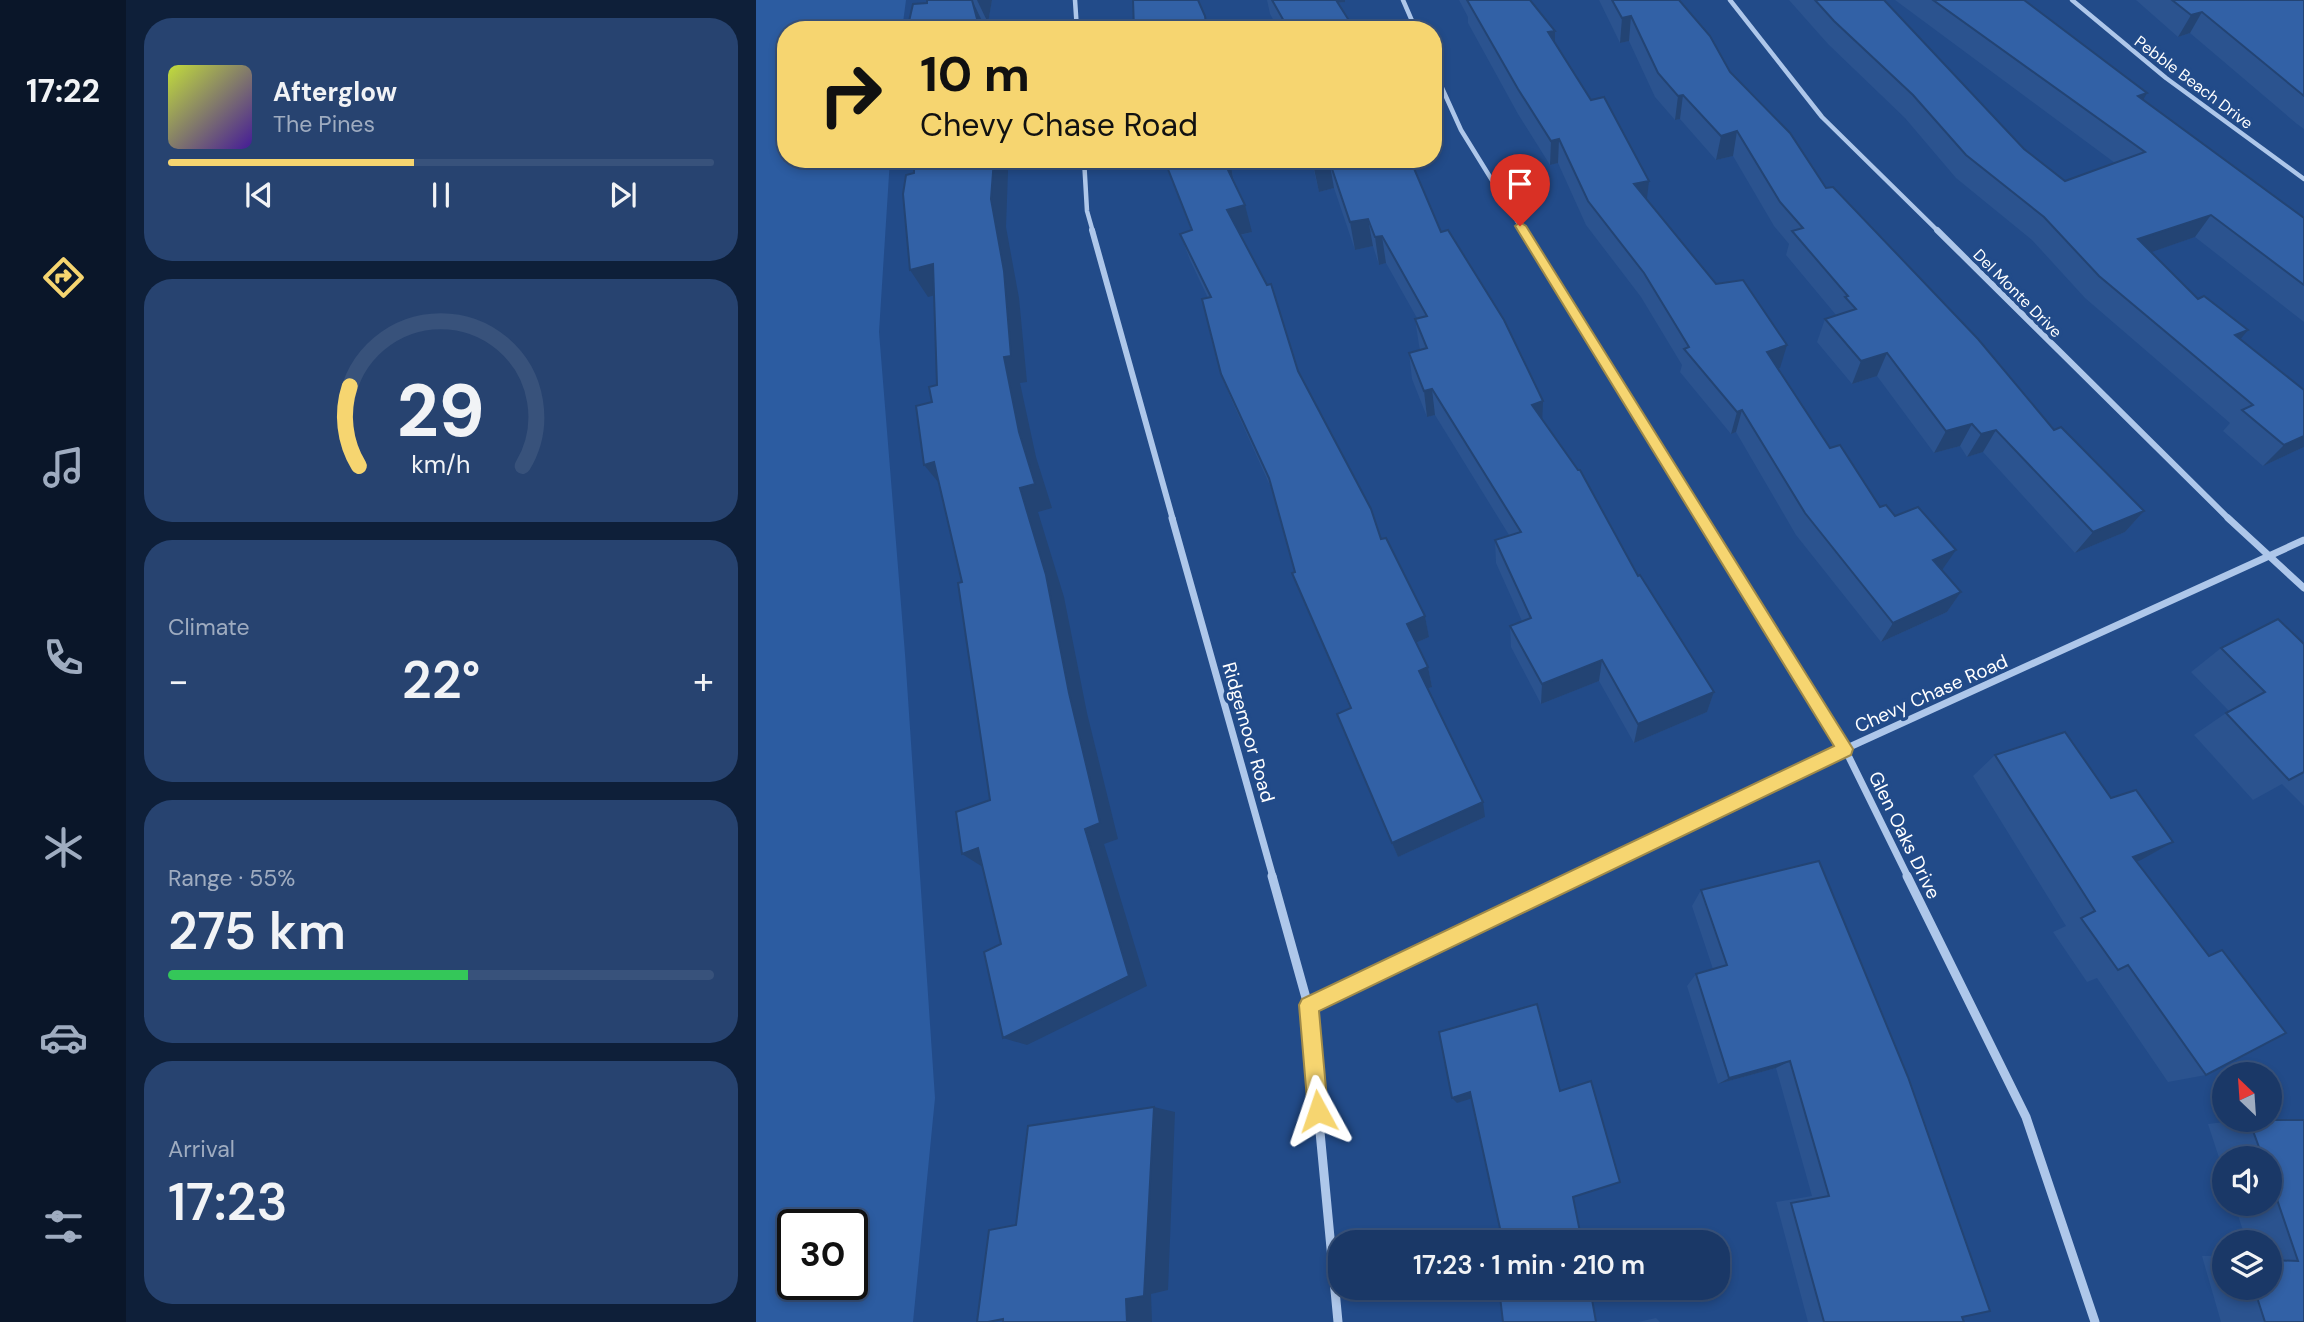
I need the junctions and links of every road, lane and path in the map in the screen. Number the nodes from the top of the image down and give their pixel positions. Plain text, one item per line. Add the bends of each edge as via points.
1 (1075, 0) edge
2 (1403, 0) edge
3 (1730, 0) edge
4 (2072, 0) edge
5 (1076, 21) edge
6 (1412, 21) edge
7 (1442, 88) edge
8 (1085, 168) edge
9 (2304, 179) edge
10 (2304, 540) edge
11 (2268, 556) junction
12 (2304, 588) edge
13 (1845, 749) junction
14 (1308, 1005) junction
15 (1338, 1322) edge
16 (2095, 1322) edge

1 - 5 street
2 - 6 street
3 - 11 street, Del Monte Drive via 1822,117
4 - 9 street, Pebble Beach Drive via 2166,78
7 - 13 street, Glen Oaks Drive via 1461,130
8 - 14 street, Ridgemoor Road via 1087,211
10 - 11 street, Chevy Chase Road
11 - 12 street, Del Monte Drive
11 - 13 street, Chevy Chase Road
13 - 14 street, Chevy Chase Road
13 - 16 street, Glen Oaks Drive via 2026,1117
14 - 15 street, Ridgemoor Road

